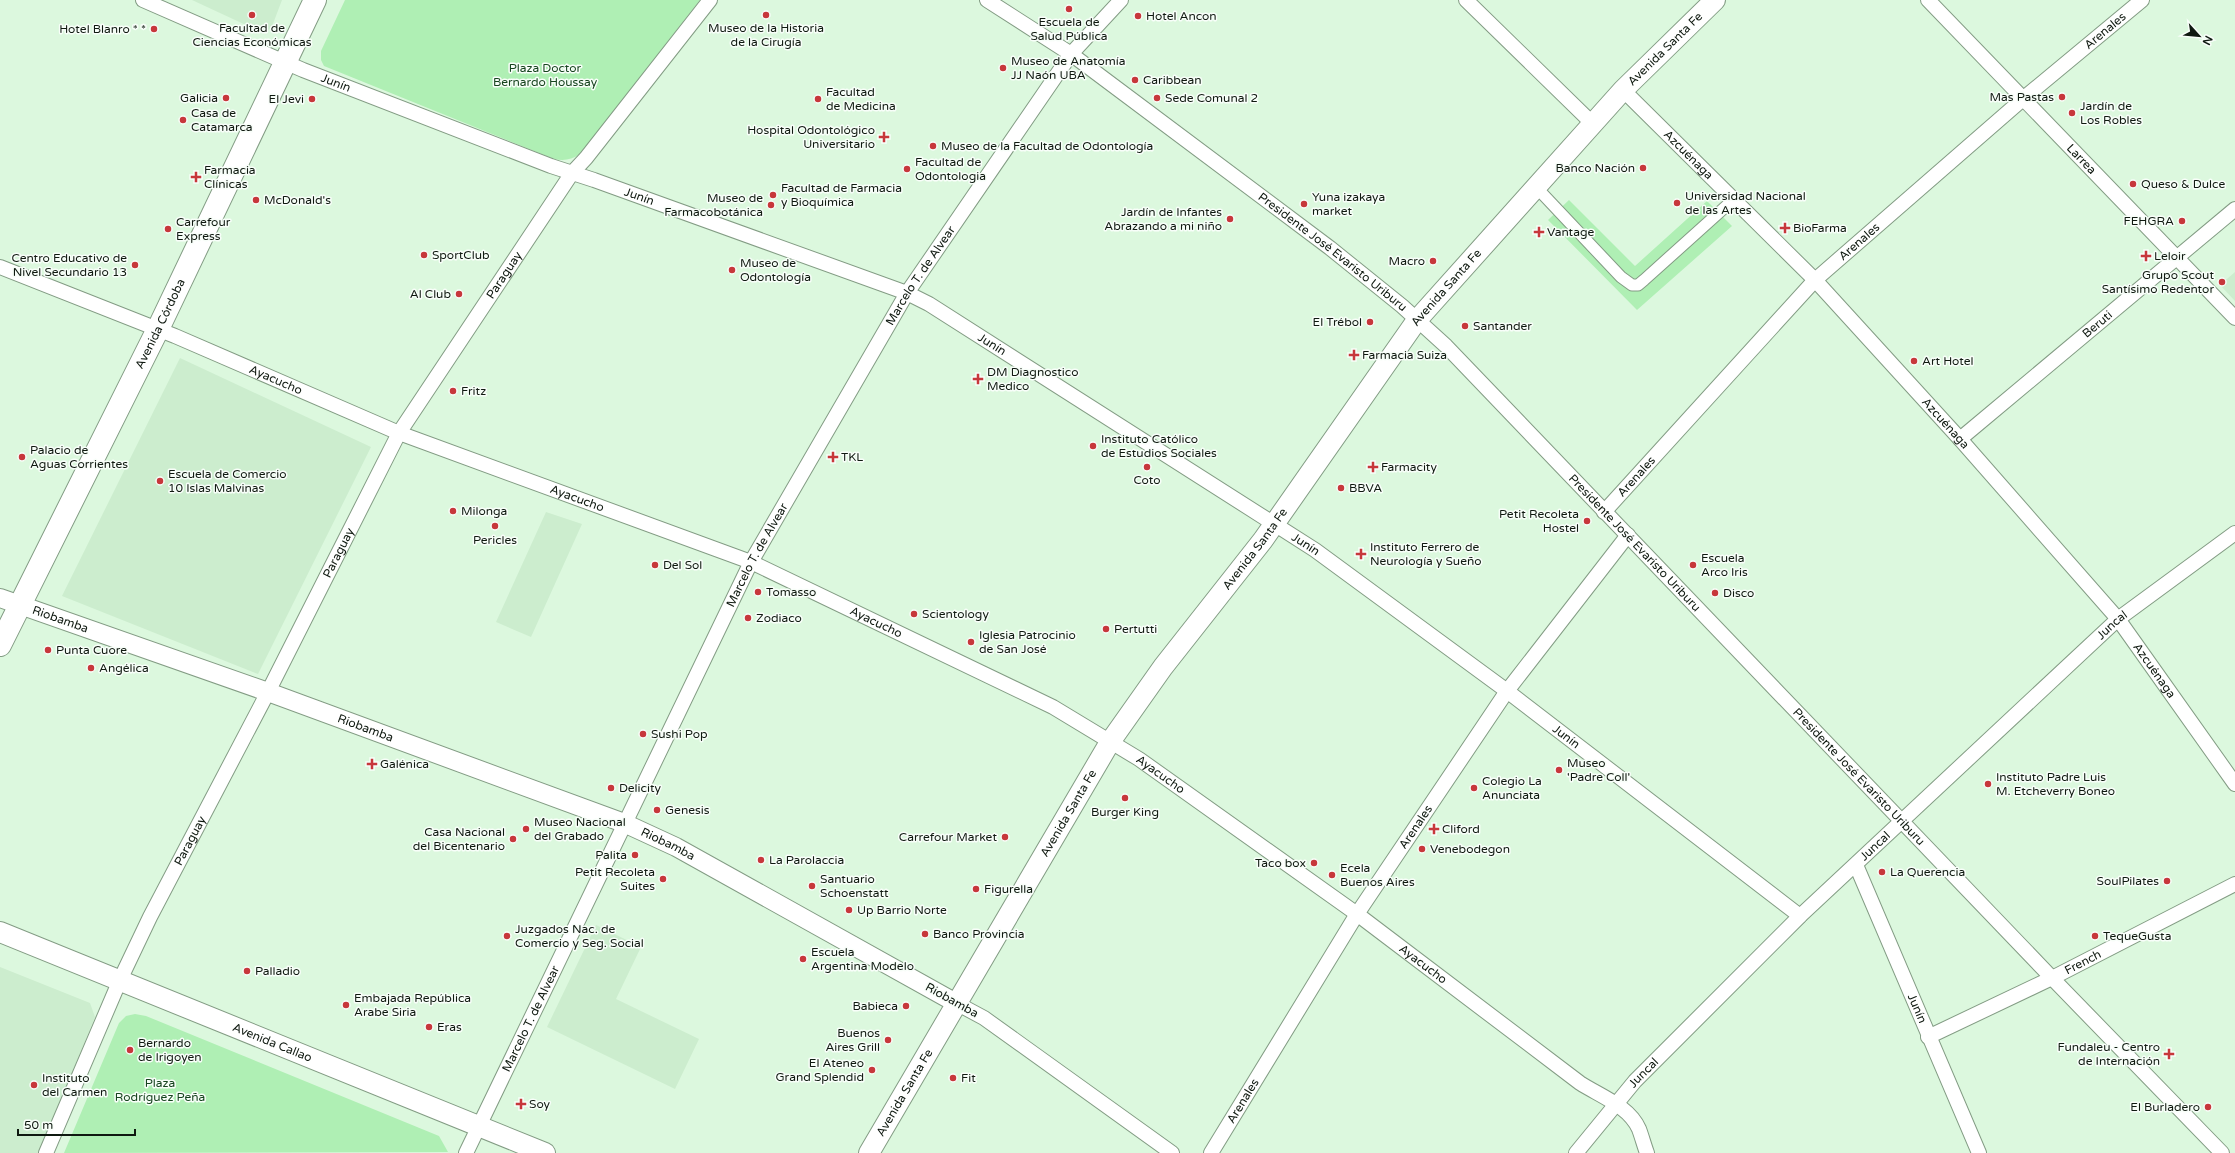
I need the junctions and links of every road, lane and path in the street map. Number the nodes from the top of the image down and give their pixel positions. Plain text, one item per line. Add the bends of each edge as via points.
1 (143, 0) edge
2 (315, 0) edge
3 (710, 0) edge
4 (987, 0) edge
5 (1121, 0) edge
6 (1466, 0) edge
7 (1714, 0) edge
8 (1928, 0) edge
9 (2142, 0) edge
10 (1071, 54) junction
11 (286, 62) junction
12 (1623, 90) junction
13 (2024, 98) junction
14 (1592, 124) junction
15 (572, 173) junction
16 (1536, 187) junction
17 (1733, 200) junction
18 (2235, 209) edge
19 (2177, 256) junction
20 (0, 267) edge
21 (1814, 280) junction
22 (907, 293) junction
23 (2235, 318) edge
24 (1417, 320) junction
25 (158, 329) junction
26 (399, 433) junction
27 (1960, 439) junction
28 (1604, 512) junction
29 (1274, 524) junction
30 (2235, 533) edge
31 (1628, 535) junction
32 (751, 562) junction
33 (10, 602) edge
34 (2118, 619) junction
35 (0, 645) edge
36 (1507, 691) junction
37 (268, 692) junction
38 (1110, 742) junction
39 (2235, 784) edge
40 (1902, 820) junction
41 (624, 823) junction
42 (1856, 865) junction
43 (2235, 884) edge
44 (1357, 914) junction
45 (1800, 916) junction
46 (0, 932) edge
47 (2052, 978) junction
48 (120, 980) junction
49 (956, 1002) junction
50 (1928, 1037) junction
51 (1615, 1104) junction
52 (479, 1127) junction
53 (46, 1153) edge
54 (466, 1153) edge
55 (545, 1153) edge
56 (869, 1153) edge
57 (1172, 1153) edge
58 (1211, 1153) edge
59 (1576, 1153) edge
60 (1647, 1153) edge
61 (1979, 1153) edge
62 (2222, 1153) edge

1 - 11 street, Junín
2 - 11 main road, Avenida Córdoba
3 - 15 street, Paraguay
4 - 10 street, Presidente José Evaristo Uriburu
5 - 10 street, Marcelo T. de Alvear
6 - 14 street
7 - 12 main road, Avenida Santa Fe
8 - 13 street, Larrea
9 - 13 street, Arenales
10 - 22 street, Marcelo T. de Alvear
10 - 24 street, Presidente José Evaristo Uriburu via 1330,248
11 - 15 street, Junín
11 - 25 main road, Avenida Córdoba
12 - 14 main road, Avenida Santa Fe
12 - 17 street, Azcuénaga
13 - 19 street, Larrea
13 - 21 street, Arenales
14 - 16 main road, Avenida Santa Fe
15 - 22 street, Junín
15 - 26 street, Paraguay
16 - 17 street via 1621,277 1632,285 1638,285 1644,280
16 - 24 main road, Avenida Santa Fe
17 - 21 street, Azcuénaga
18 - 19 street, Beruti
19 - 23 street, Larrea
19 - 27 street, Beruti
20 - 25 street, Ayacucho
21 - 27 street, Azcuénaga
21 - 28 street, Arenales
22 - 29 street, Junín via 950,316
22 - 32 street, Marcelo T. de Alvear
24 - 28 street, Presidente José Evaristo Uriburu via 1446,346
24 - 29 main road, Avenida Santa Fe
25 - 26 street, Ayacucho
25 - 33 main road, Avenida Córdoba
26 - 32 street, Ayacucho
26 - 37 street, Paraguay
27 - 34 street, Azcuénaga
28 - 31 street, Presidente José Evaristo Uriburu
29 - 36 street, Junín via 1315,550
29 - 38 main road, Avenida Santa Fe via 1163,667
30 - 34 street, Juncal
31 - 36 street, Arenales
31 - 40 street, Presidente José Evaristo Uriburu
32 - 38 street, Ayacucho via 1053,707
32 - 41 street, Marcelo T. de Alvear
33 - 35 main road, Avenida Córdoba
33 - 37 street, Riobamba
34 - 39 street, Azcuénaga
34 - 40 street, Juncal
36 - 44 street, Arenales
36 - 45 street, Junín
37 - 41 street, Riobamba
37 - 48 street, Paraguay via 150,917
38 - 44 street, Ayacucho via 1139,758
38 - 49 main road, Avenida Santa Fe
40 - 42 street, Juncal
40 - 47 street, Presidente José Evaristo Uriburu
41 - 49 street, Riobamba via 676,847
41 - 52 street, Marcelo T. de Alvear
42 - 45 street, Juncal
42 - 50 street, Junín
43 - 47 street, French
44 - 51 street, Ayacucho via 1580,1083
44 - 58 street, Arenales
45 - 51 street, Juncal
46 - 48 main road, Avenida Callao
47 - 50 street, French
47 - 62 street, Presidente José Evaristo Uriburu
48 - 52 main road, Avenida Callao
48 - 53 street, Paraguay
49 - 56 main road, Avenida Santa Fe
49 - 57 street, Riobamba via 984,1018
50 - 61 street, Junín
51 - 59 street, Juncal
51 - 60 street, Ayacucho via 1638,1128
52 - 54 street, Marcelo T. de Alvear
52 - 55 main road, Avenida Callao

